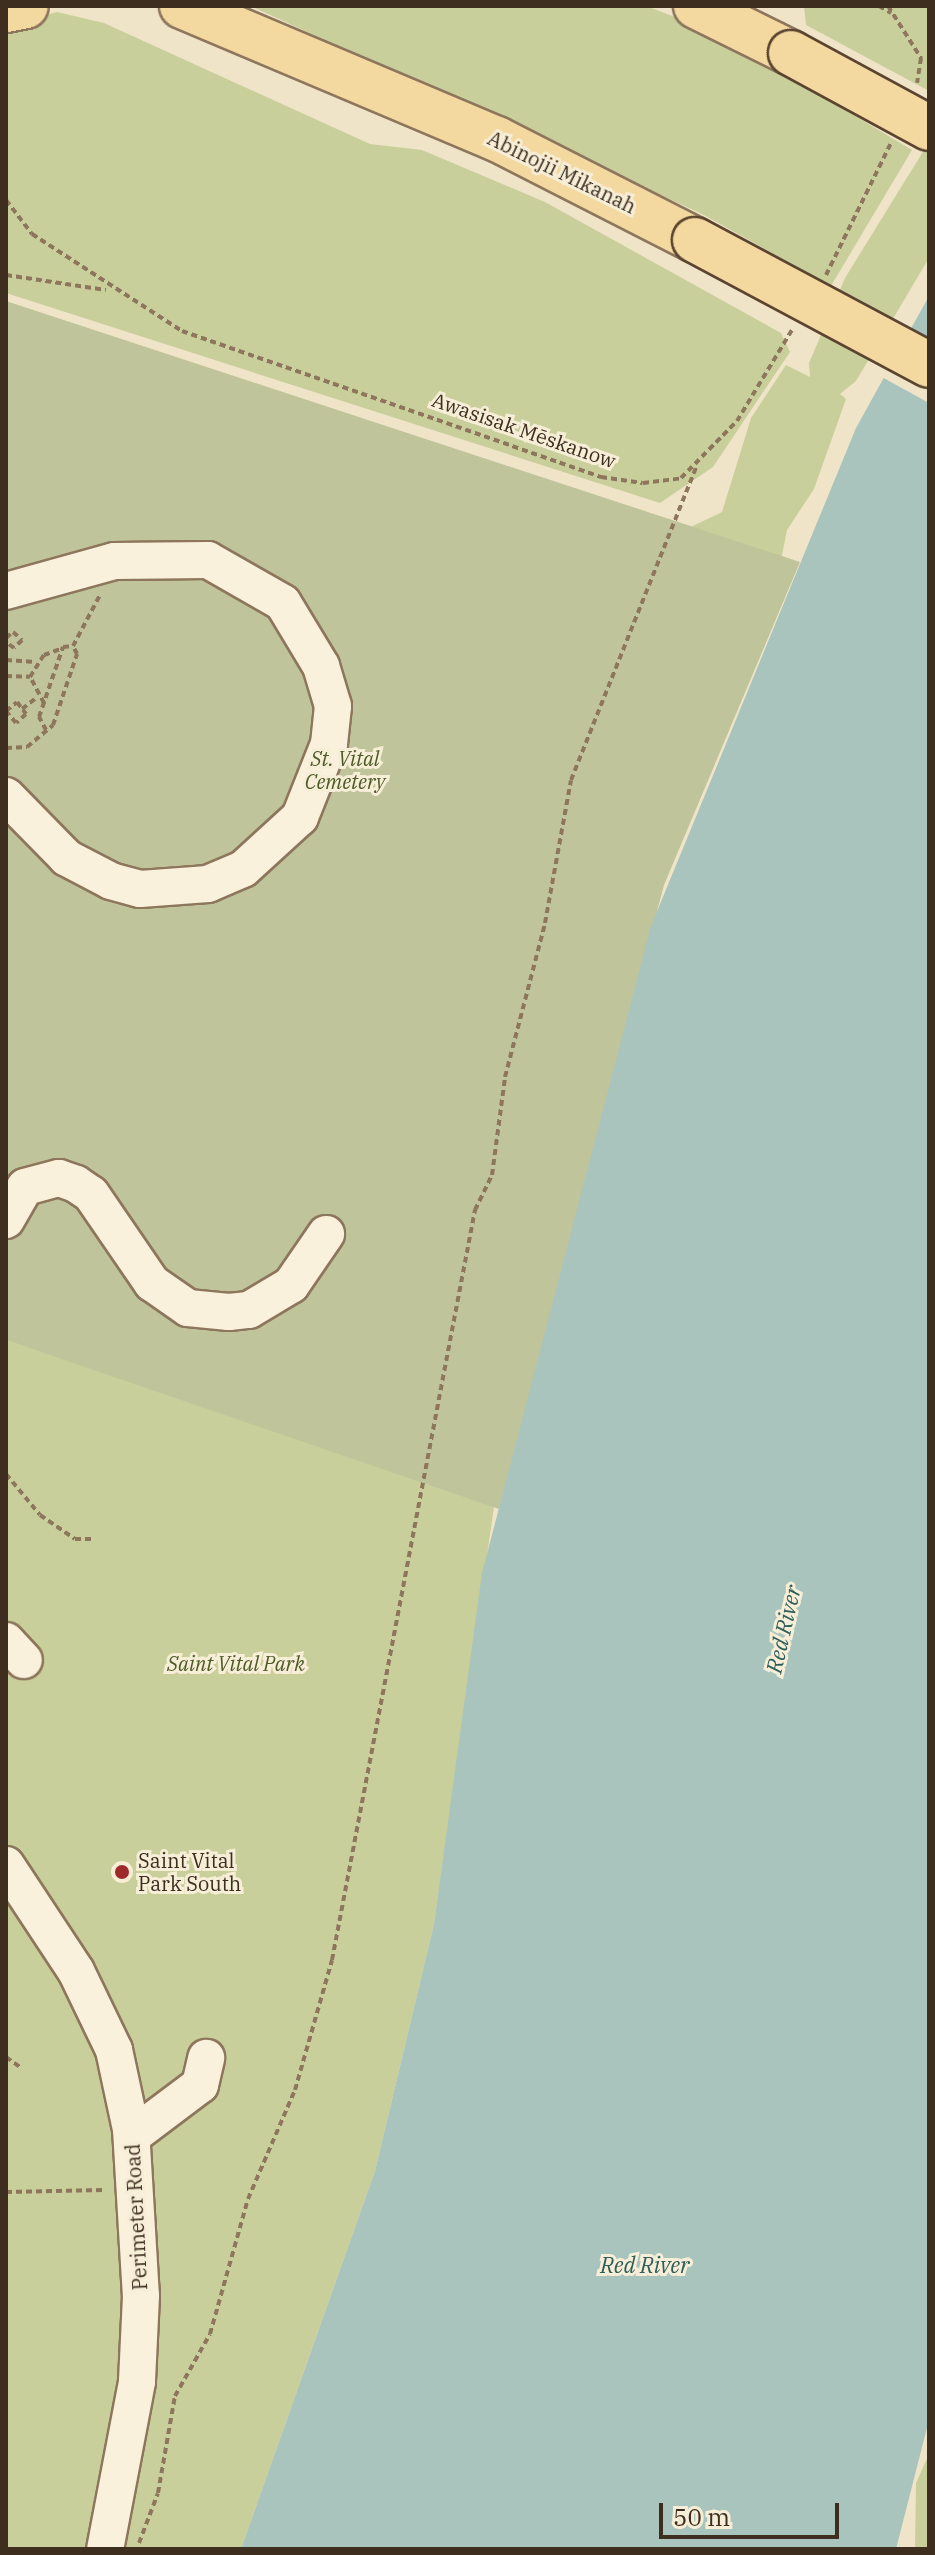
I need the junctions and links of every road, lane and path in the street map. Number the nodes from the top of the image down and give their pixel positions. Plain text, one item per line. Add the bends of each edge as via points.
1 (26, 6) edge
2 (182, 6) edge
3 (696, 6) edge
4 (879, 6) edge
5 (888, 6) edge
6 (6, 10) edge
7 (894, 14) junction
8 (913, 115) edge
9 (6, 200) edge
10 (6, 275) edge
11 (817, 288) dead end
12 (108, 290) junction
13 (795, 326) dead end
14 (929, 365) edge
15 (697, 465) junction
16 (99, 565) junction
17 (6, 591) edge
18 (6, 617) edge
19 (11, 632) junction
20 (6, 640) edge
21 (73, 646) junction
22 (63, 647) junction
23 (14, 648) junction
24 (9, 660) edge
25 (36, 662) junction
26 (6, 676) edge
27 (30, 677) junction
28 (36, 697) junction
29 (44, 703) junction
30 (9, 719) edge
31 (46, 730) junction
32 (6, 748) edge
33 (6, 796) edge
34 (6, 1220) edge
35 (326, 1234) dead end
36 (6, 1474) edge
37 (93, 1539) dead end
38 (6, 1865) edge
39 (6, 2057) edge
40 (206, 2058) dead end
41 (20, 2067) dead end
42 (132, 2136) junction
43 (138, 2187) junction
44 (6, 2192) edge
45 (105, 2549) edge
46 (137, 2549) edge

1 - 6 main road
2 - 14 main road, Abinojii Mikanah, bridge via 497,139
3 - 8 main road, bridge
4 - 7 path
5 - 7 path
7 - 8 path via 921,58
8 - 11 path
9 - 12 path, Awasisak Mēskanow via 32,234
10 - 12 path
12 - 15 path, Awasisak Mēskanow via 182,331 601,477 663,483
13 - 15 path, Awasisak Mēskanow via 737,421
15 - 46 path via 571,780 545,923 505,1077 492,1175 475,1210 332,1960 295,2090 248,2199 210,2334 175,2396 158,2493
16 - 17 street
16 - 21 path via 101,593
16 - 33 street via 157,555 208,560 283,603 321,666 333,706 312,793 300,817 243,869 174,890 111,881 67,858
18 - 19 path
19 - 20 path
19 - 23 path via 22,640
20 - 23 path
21 - 22 path
21 - 31 path via 77,654
22 - 25 path
22 - 29 path
23 - 24 path
24 - 25 path
25 - 27 path via 40,669
26 - 27 path
27 - 28 path
28 - 29 path
28 - 30 path via 16,723
29 - 31 path via 39,724
31 - 32 path via 27,747
34 - 35 street via 25,1187 46,1179 76,1184 91,1194 152,1283 188,1308 229,1312 249,1310 291,1285
36 - 37 path via 40,1515 75,1539
38 - 42 street, Perimeter Road via 76,1971 114,2050
39 - 41 path
40 - 42 street via 200,2085
42 - 43 street, Perimeter Road
43 - 44 path
43 - 45 street, Perimeter Road via 137,2382

